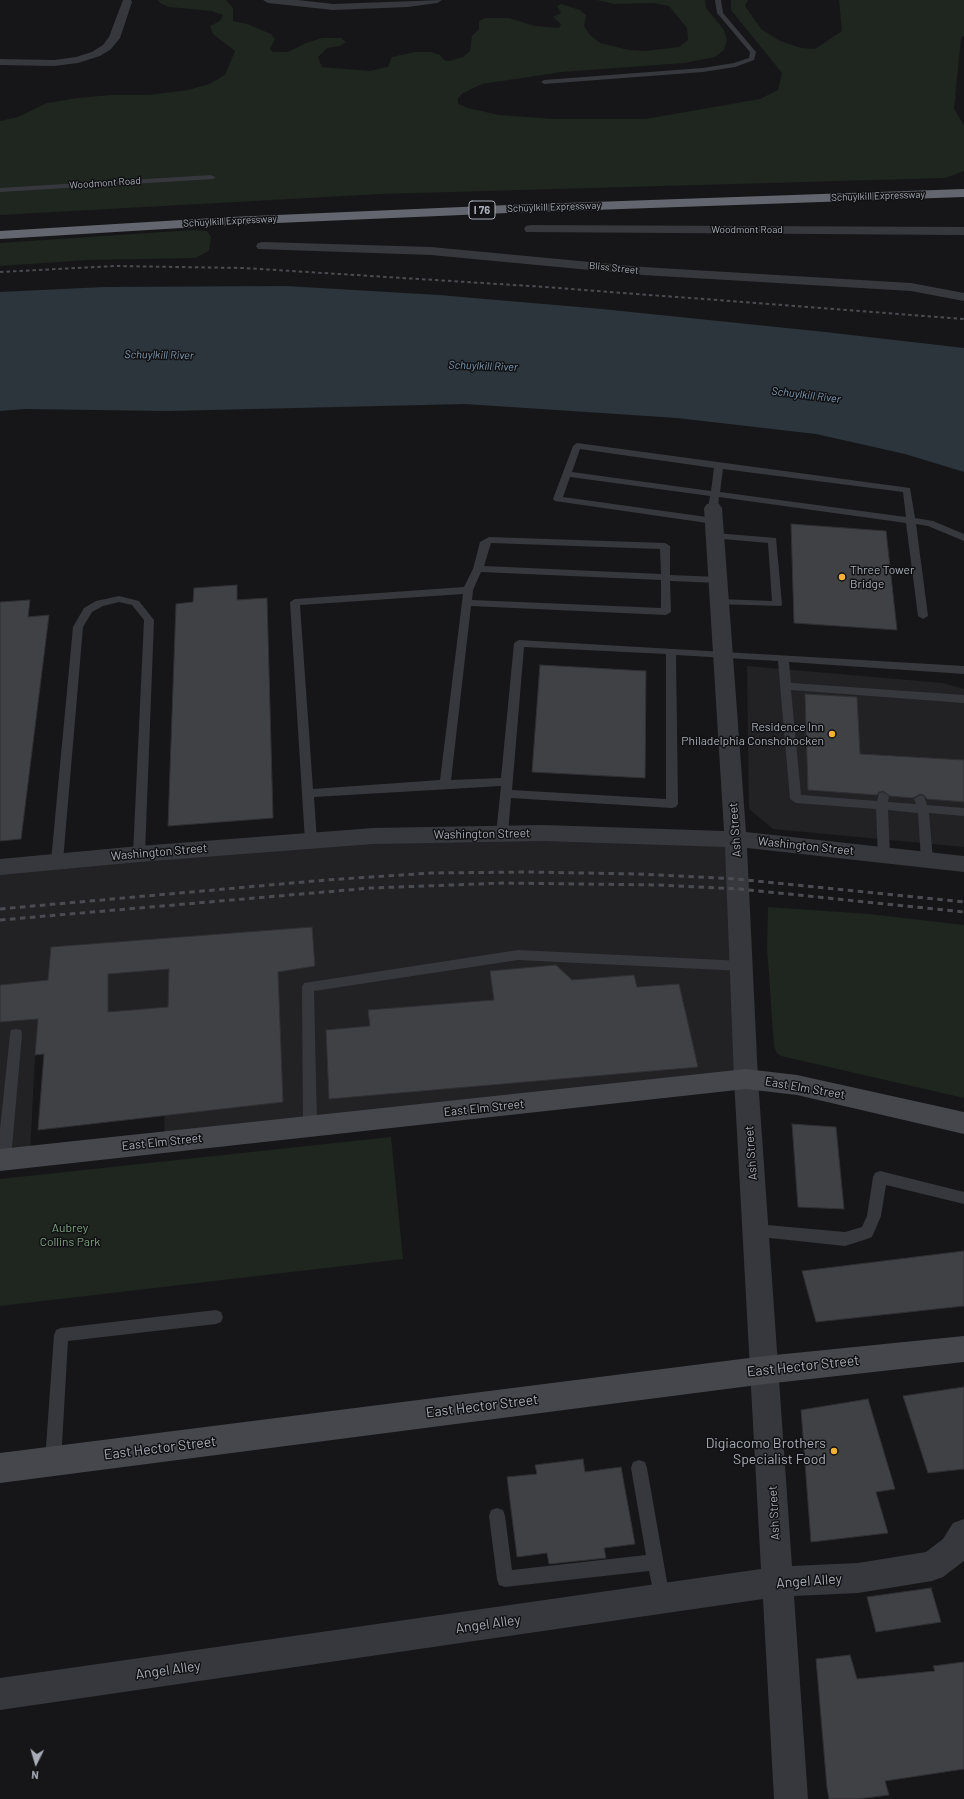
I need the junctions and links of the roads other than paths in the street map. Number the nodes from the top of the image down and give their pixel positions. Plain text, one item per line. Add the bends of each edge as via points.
1 (268, 0) edge
2 (438, 0) edge
3 (718, 0) edge
4 (127, 1) edge
5 (0, 62) edge
6 (544, 82) dead end
7 (211, 177) dead end
8 (964, 184) edge
9 (0, 190) edge
10 (964, 193) edge
11 (0, 225) edge
12 (530, 229) dead end
13 (964, 231) edge
14 (0, 235) edge
15 (263, 246) dead end
16 (964, 297) edge
17 (719, 466) junction
18 (567, 474) junction
19 (714, 514) junction
20 (911, 520) junction
21 (964, 538) edge
22 (478, 569) junction
23 (665, 577) junction
24 (718, 580) junction
25 (468, 590) junction
26 (719, 602) junction
27 (467, 603) junction
28 (923, 616) dead end
29 (671, 651) junction
30 (723, 654) junction
31 (784, 658) junction
32 (964, 670) edge
33 (786, 686) junction
34 (964, 699) edge
35 (506, 782) junction
36 (445, 784) junction
37 (308, 793) junction
38 (505, 794) junction
39 (882, 801) junction
40 (921, 804) junction
41 (964, 812) edge
42 (502, 834) junction
43 (736, 839) junction
44 (311, 841) junction
45 (139, 854) junction
46 (884, 855) junction
47 (927, 860) junction
48 (57, 861) junction
49 (964, 864) edge
50 (0, 866) edge
51 (743, 966) junction
52 (16, 1034) dead end
53 (746, 1079) junction
54 (5, 1102) edge
55 (964, 1123) edge
56 (310, 1126) junction
57 (2, 1159) edge
58 (964, 1198) edge
59 (756, 1231) junction
60 (216, 1317) dead end
61 (964, 1349) edge
62 (765, 1370) junction
63 (53, 1462) junction
64 (0, 1468) edge
65 (639, 1468) dead end
66 (497, 1516) dead end
67 (964, 1534) edge
68 (655, 1562) junction
69 (778, 1582) junction
70 (662, 1599) junction
71 (0, 1694) edge
72 (792, 1799) edge

1 - 2 street via 333,7
3 - 6 lane via 720,13 753,52 752,59 735,65 703,70
4 - 5 street via 114,38 107,48 96,54 54,64
7 - 9 lane, Woodmont Road
8 - 11 highway, Schuylkill Expressway / I 76 via 367,205 124,216
10 - 14 highway, Schuylkill Expressway / I 76 via 231,221
12 - 13 street, Woodmont Road
15 - 16 street, Bliss Street via 431,251 644,271 898,286
17 - 18 lane via 577,446
17 - 19 lane
17 - 20 lane via 907,490
18 - 19 lane
18 - 19 lane via 558,499
19 - 20 lane
19 - 24 street, Ash Street
19 - 26 lane via 773,540 777,604
20 - 21 lane via 930,523
20 - 28 lane
22 - 23 lane
22 - 23 lane via 485,542 489,540 665,546
22 - 25 lane
23 - 24 lane
23 - 27 lane via 666,612
24 - 26 street, Ash Street
25 - 27 lane
25 - 37 lane via 295,602
26 - 30 street, Ash Street
27 - 36 lane
29 - 30 lane
29 - 35 lane via 519,643
29 - 38 lane via 672,804
30 - 31 lane
30 - 43 street, Ash Street
31 - 32 lane
31 - 33 lane
33 - 34 lane
33 - 39 lane via 796,799
35 - 36 lane
35 - 38 lane
36 - 37 lane
37 - 44 lane
38 - 42 lane
39 - 40 lane
39 - 46 lane
40 - 41 lane
40 - 47 lane
42 - 43 street, Washington Street
42 - 44 street, Washington Street via 373,836
43 - 46 street, Washington Street
43 - 51 street, Ash Street
44 - 45 street, Washington Street
45 - 48 street, Washington Street
45 - 48 lane via 149,620 135,602 119,599 100,603 88,610 78,627
46 - 47 street, Washington Street
47 - 49 street, Washington Street
48 - 50 street, Washington Street
51 - 53 street, Ash Street
51 - 56 lane via 518,956 308,987
52 - 54 lane
53 - 55 main road, East Elm Street via 797,1085
53 - 56 main road, East Elm Street
53 - 59 street, Ash Street
54 - 57 lane
56 - 57 main road, East Elm Street
58 - 59 lane via 880,1177 874,1216 867,1232 846,1239
59 - 62 street, Ash Street
60 - 63 lane via 61,1335
61 - 62 main road, East Hector Street
62 - 63 main road, East Hector Street
62 - 69 street, Ash Street
63 - 64 main road, East Hector Street
65 - 68 lane
66 - 68 lane via 505,1579
67 - 69 street, Angel Alley via 954,1550 932,1566 858,1578
68 - 70 lane
69 - 70 street, Angel Alley
69 - 72 street, Ash Street
70 - 71 street, Angel Alley

